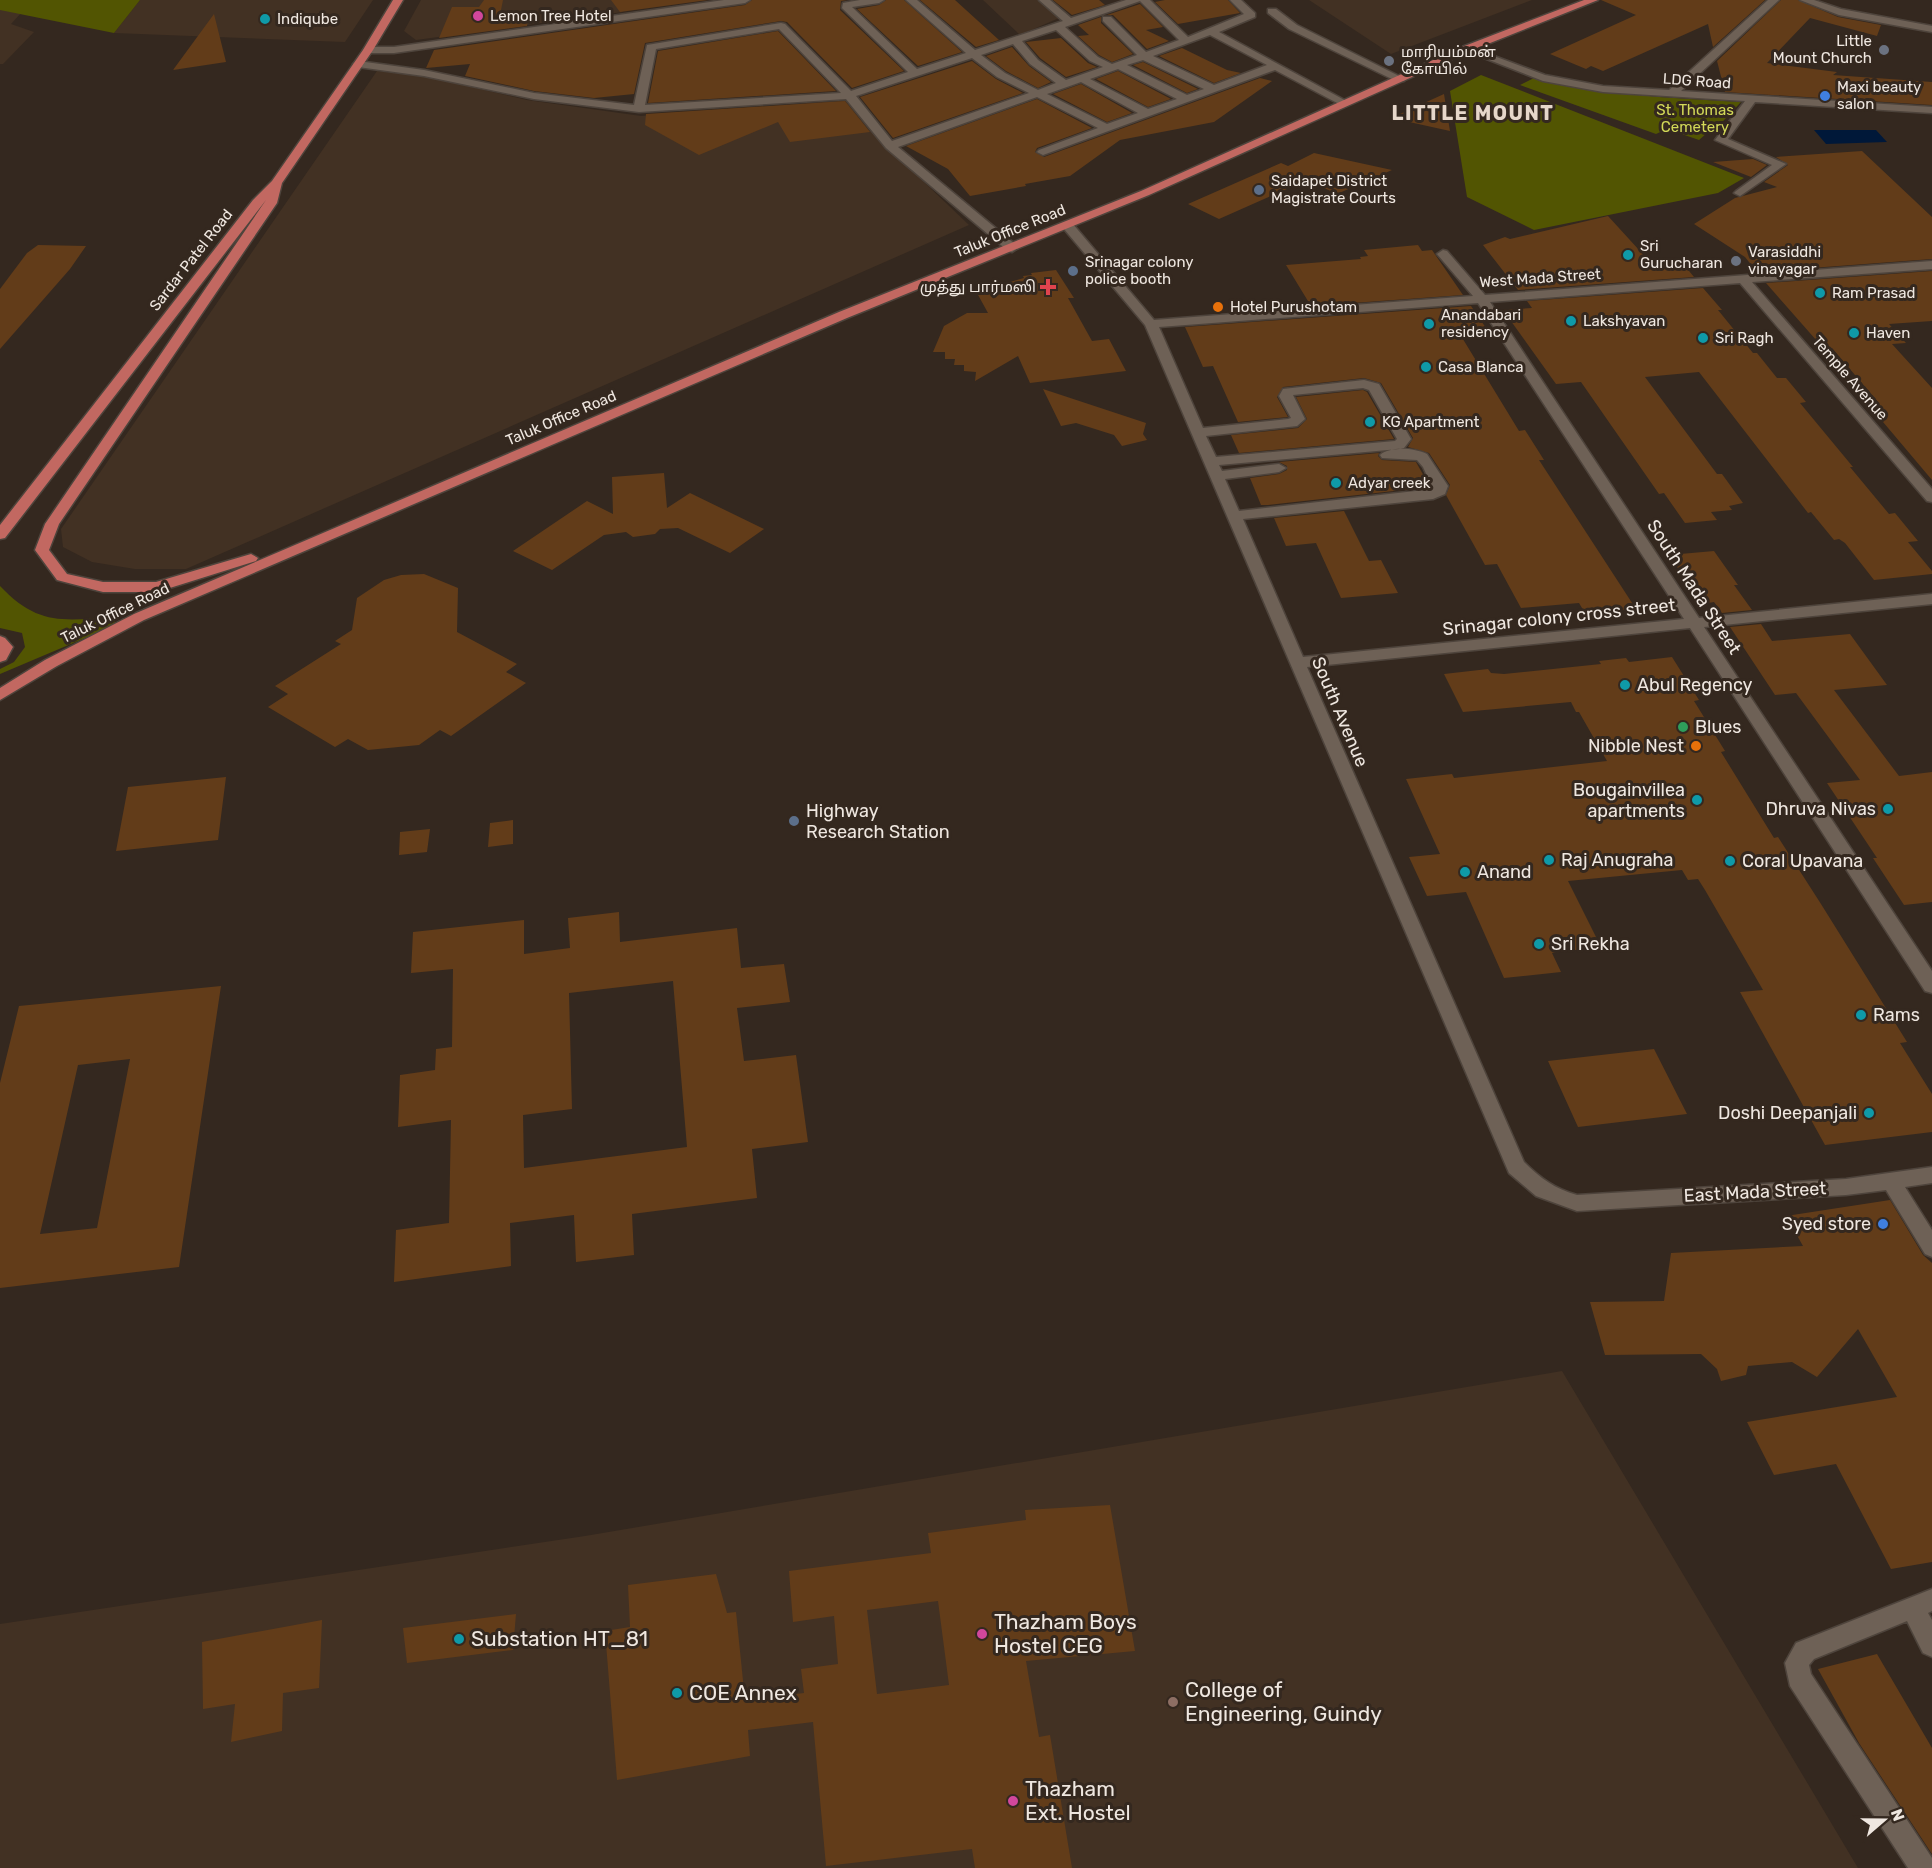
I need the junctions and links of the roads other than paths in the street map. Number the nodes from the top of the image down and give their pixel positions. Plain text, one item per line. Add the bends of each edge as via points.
1 (398, 0) edge
2 (745, 0) edge
3 (879, 0) edge
4 (911, 0) edge
5 (1044, 0) edge
6 (1136, 0) edge
7 (1144, 0) edge
8 (1235, 0) edge
9 (1593, 0) edge
10 (1774, 0) edge
11 (1805, 0) edge
12 (1582, 3) edge
13 (1272, 11) dead end
14 (1107, 19) dead end
15 (1070, 21) junction
16 (1059, 26) junction
17 (1932, 28) edge
18 (1210, 31) junction
19 (1015, 40) junction
20 (1186, 41) junction
21 (1466, 49) junction
22 (368, 50) junction
23 (973, 54) junction
24 (1144, 56) junction
25 (358, 64) junction
26 (1114, 66) junction
27 (1275, 66) junction
28 (915, 73) junction
29 (1081, 78) junction
30 (1400, 79) junction
31 (1064, 84) junction
32 (1214, 89) junction
33 (1041, 93) junction
34 (849, 95) junction
35 (1670, 95) junction
36 (1186, 99) junction
37 (1751, 100) junction
38 (1345, 104) junction
39 (639, 109) junction
40 (1932, 110) edge
41 (1148, 114) junction
42 (1108, 129) junction
43 (890, 146) junction
44 (1043, 152) dead end
45 (276, 183) junction
46 (1740, 193) dead end
47 (1068, 226) junction
48 (1012, 248) junction
49 (1443, 254) dead end
50 (1932, 265) edge
51 (1743, 279) junction
52 (1482, 299) junction
53 (1151, 324) junction
54 (1198, 433) junction
55 (1213, 469) junction
56 (1932, 498) edge
57 (1234, 516) junction
58 (366, 520) junction
59 (0, 535) edge
60 (1932, 599) edge
61 (1694, 623) junction
62 (0, 641) edge
63 (0, 657) edge
64 (1297, 663) junction
65 (0, 695) edge
66 (1932, 986) edge
67 (1932, 1175) edge
68 (1891, 1181) junction
69 (1577, 1203) joint
70 (1932, 1248) edge
71 (1922, 1604) edge
72 (1932, 1645) edge
73 (1923, 1868) edge

1 - 22 main road, Sardar Patel Road
2 - 22 street via 394,50
3 - 28 street via 847,8
4 - 23 street
5 - 15 street
6 - 15 street
7 - 20 street
8 - 18 street via 1251,15
9 - 12 main road
10 - 35 street
11 - 17 street via 1839,12
12 - 21 main road
13 - 30 street via 1293,27
14 - 24 street
15 - 16 street
16 - 19 street
16 - 26 street via 1094,59
18 - 20 street
18 - 27 street
19 - 23 street
19 - 31 street via 1034,62
20 - 24 street
21 - 30 main road
21 - 35 street, LDG Road via 1543,78
22 - 25 main road, Sardar Patel Road
23 - 28 street
23 - 33 street via 1001,75
24 - 26 street
24 - 32 street
25 - 39 street via 415,71 534,96
25 - 45 main road, Sardar Patel Road
26 - 29 street
26 - 36 street
27 - 32 street
27 - 38 street
28 - 34 street
29 - 31 street
29 - 41 street
30 - 38 main road
31 - 33 street
32 - 36 street
33 - 42 street
33 - 43 street
34 - 39 street
34 - 39 street via 781,26 651,48
34 - 43 street
35 - 37 street, LDG Road
36 - 41 street
37 - 40 street, LDG Road
37 - 46 street via 1721,140 1780,164
38 - 47 main road, Taluk Office Road
41 - 42 street
42 - 44 street
43 - 48 street
45 - 58 main road via 271,203 52,524 42,550 62,577 103,587 157,587
45 - 59 main road, Sardar Patel Road via 257,202
47 - 48 main road, Taluk Office Road
47 - 53 street, South Avenue
48 - 58 main road, Taluk Office Road via 843,315
49 - 52 street, South Mada Street
50 - 51 street, West Mada Street
51 - 52 street, West Mada Street
51 - 56 street, Temple Avenue
52 - 53 street, West Mada Street
52 - 61 street, South Mada Street
53 - 54 street, South Avenue
54 - 55 street, South Avenue
54 - 55 street via 1296,421 1286,396 1294,390 1364,384 1374,387 1404,439 1399,446 1235,460
55 - 57 street, South Avenue
55 - 57 street via 1418,453 1425,457 1442,486 1433,495
57 - 64 street, South Avenue
58 - 65 main road, Taluk Office Road via 139,617
60 - 61 street, Srinagar colony cross street
61 - 64 street, Srinagar colony cross street
61 - 66 street, South Mada Street
62 - 63 main road via 5,647
64 - 69 street, South Avenue via 1516,1167 1537,1188 1556,1199
67 - 68 street, East Mada Street
68 - 69 street, East Mada Street
68 - 70 street
71 - 72 street
71 - 73 street via 1805,1651 1797,1663 1799,1678

